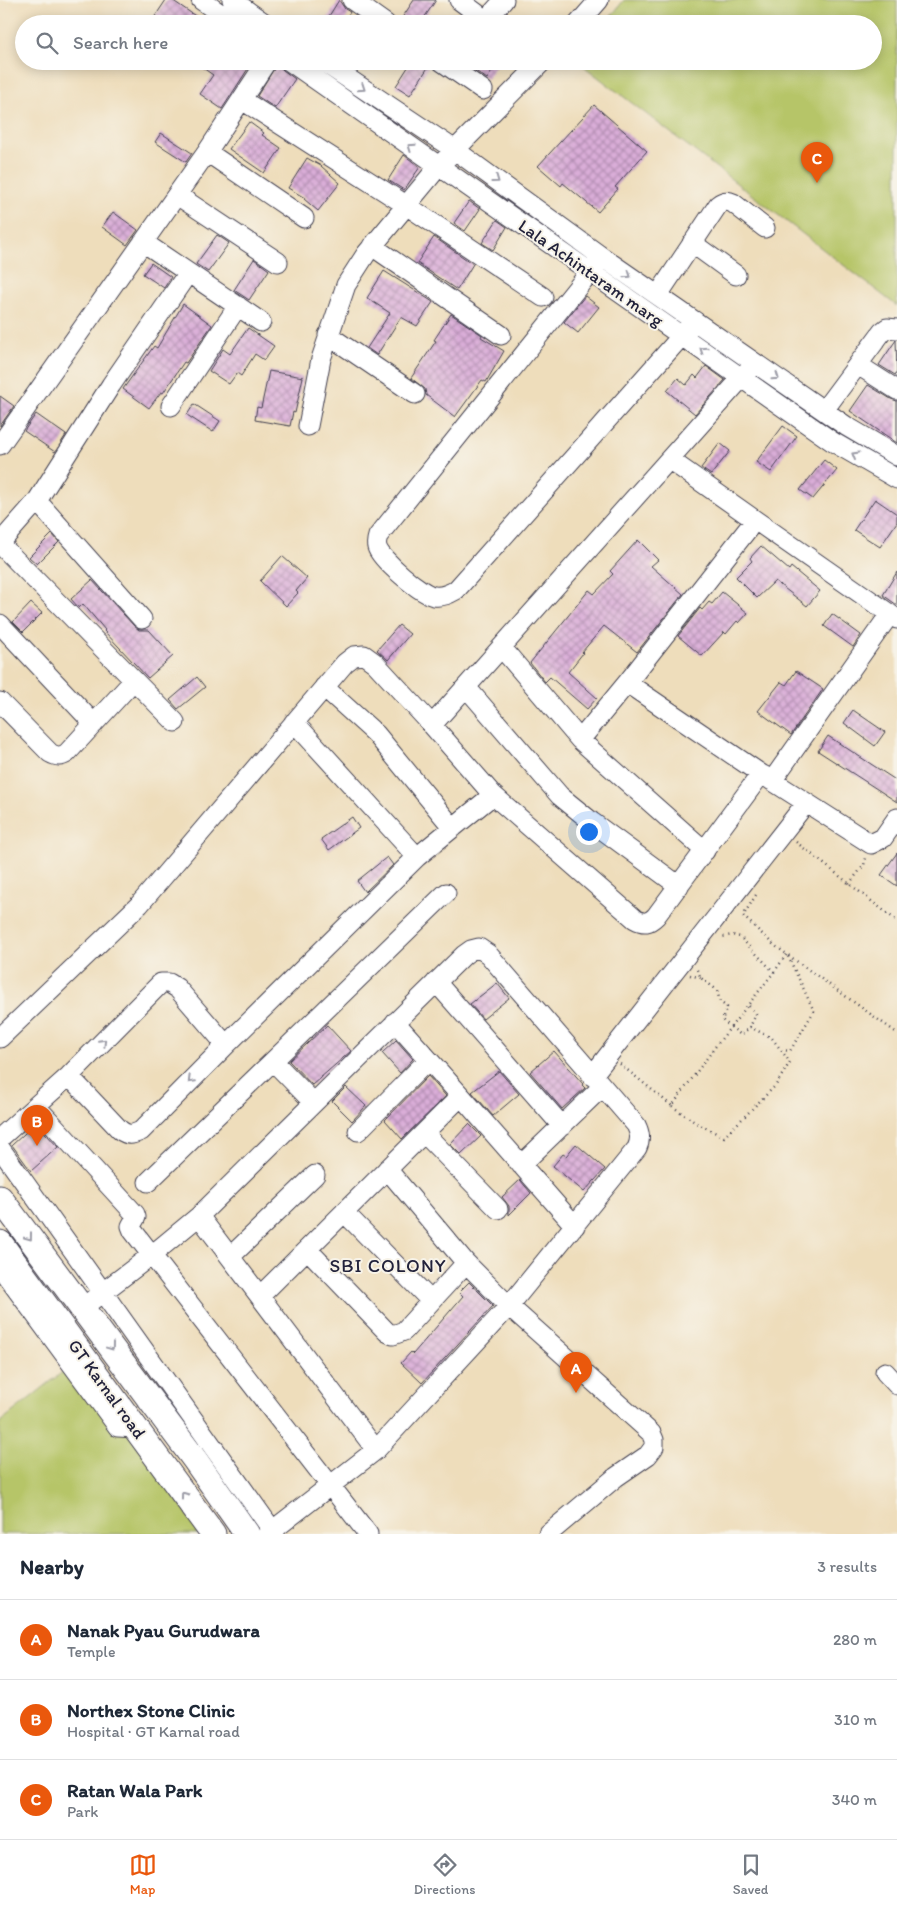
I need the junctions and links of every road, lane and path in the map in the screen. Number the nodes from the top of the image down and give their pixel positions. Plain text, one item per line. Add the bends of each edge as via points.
1 (201, 0) edge
2 (232, 0) edge
3 (352, 0) edge
4 (459, 0) edge
5 (504, 0) edge
6 (599, 0) edge
7 (222, 15) edge
8 (253, 15) edge
9 (373, 15) edge
10 (479, 15) edge
11 (493, 15) edge
12 (586, 15) edge
13 (261, 70) edge
14 (302, 70) edge
15 (335, 70) edge
16 (454, 70) edge
17 (534, 70) edge
18 (483, 90) dead end
19 (242, 100) junction
20 (455, 150) junction
21 (207, 152) junction
22 (439, 166) junction
23 (177, 195) junction
24 (406, 205) junction
25 (304, 218) dead end
26 (765, 228) dead end
27 (143, 242) junction
28 (692, 243) junction
29 (372, 246) junction
30 (602, 256) junction
31 (278, 262) dead end
32 (590, 272) junction
33 (188, 273) junction
34 (736, 275) dead end
35 (658, 295) junction
36 (543, 297) dead end
37 (238, 306) junction
38 (695, 321) junction
39 (261, 322) dead end
40 (897, 329) edge
41 (328, 335) junction
42 (501, 335) dead end
43 (682, 336) junction
44 (755, 363) junction
45 (858, 365) junction
46 (743, 378) junction
47 (897, 390) edge
48 (415, 394) dead end
49 (171, 406) dead end
50 (824, 410) junction
51 (308, 426) dead end
52 (0, 446) edge
53 (897, 456) edge
54 (670, 460) junction
55 (897, 479) edge
56 (37, 501) junction
57 (755, 520) junction
58 (0, 543) edge
59 (893, 616) edge
60 (142, 619) dead end
61 (0, 624) edge
62 (502, 648) junction
63 (134, 680) junction
64 (627, 682) junction
65 (466, 687) junction
66 (324, 688) junction
67 (0, 702) edge
68 (175, 722) dead end
69 (294, 722) junction
70 (94, 724) junction
71 (432, 726) junction
72 (580, 740) junction
73 (767, 778) junction
74 (493, 795) junction
75 (806, 804) junction
76 (897, 818) edge
77 (453, 828) junction
78 (791, 838) dead end
79 (871, 844) junction
80 (705, 851) junction
81 (417, 857) junction
82 (849, 884) junction
83 (679, 886) junction
84 (446, 892) dead end
85 (757, 892) dead end
86 (897, 921) edge
87 (713, 938) dead end
88 (787, 954) junction
89 (695, 966) dead end
90 (774, 972) junction
91 (688, 975) dead end
92 (701, 978) junction
93 (436, 982) junction
94 (748, 1006) junction
95 (395, 1022) junction
96 (731, 1027) junction
97 (750, 1027) junction
98 (897, 1033) edge
99 (0, 1038) edge
100 (226, 1045) junction
101 (781, 1049) junction
102 (428, 1060) junction
103 (273, 1061) junction
104 (617, 1062) dead end
105 (69, 1076) junction
106 (597, 1082) junction
107 (461, 1096) junction
108 (314, 1102) junction
109 (36, 1106) junction
110 (672, 1106) junction
111 (562, 1126) junction
112 (358, 1131) dead end
113 (424, 1133) junction
114 (0, 1138) edge
115 (0, 1148) edge
116 (521, 1165) junction
117 (387, 1169) junction
118 (315, 1175) dead end
119 (148, 1182) dead end
120 (0, 1198) edge
121 (498, 1209) dead end
122 (344, 1212) junction
123 (199, 1216) junction
124 (575, 1226) junction
125 (0, 1243) edge
126 (307, 1249) junction
127 (153, 1254) junction
128 (230, 1257) junction
129 (466, 1263) junction
130 (0, 1267) edge
131 (103, 1292) junction
132 (260, 1296) junction
133 (431, 1301) junction
134 (508, 1306) junction
135 (82, 1308) junction
136 (133, 1376) junction
137 (109, 1391) junction
138 (136, 1428) junction
139 (376, 1450) junction
140 (330, 1486) junction
141 (272, 1533) edge
142 (213, 1534) edge
143 (247, 1534) edge
144 (368, 1534) edge
145 (548, 1534) edge

1 - 7 street
2 - 8 street
3 - 9 street
4 - 10 street
5 - 11 street
6 - 12 street
13 - 19 street
22 -> 14 street, Lala Achintaram marg
15 -> 20 street, Lala Achintaram marg
16 - 18 street
17 - 20 street
19 - 21 street
19 - 24 street
20 - 22 street
20 -> 30 street, Lala Achintaram marg
21 - 23 street
21 - 25 street
22 - 24 street
22 - 32 street, Lala Achintaram marg
23 - 27 street
23 - 31 street
24 - 29 street
24 - 36 street
26 - 28 street via 733,203 722,202
27 - 33 street
27 - 52 street
28 - 34 street
28 - 35 street
29 - 41 street via 346,285
29 - 42 street
30 - 32 street
30 -> 35 street, Lala Achintaram marg
32 - 43 street, Lala Achintaram marg
32 - 43 street via 378,536 376,545 381,556 422,592 445,596 456,590
33 - 37 street
33 - 56 street
35 - 38 street, Lala Achintaram marg
37 - 39 street
37 - 49 street
38 - 43 street
38 - 44 street, Lala Achintaram marg
40 - 45 street via 887,328 882,332
41 - 48 street
41 - 51 street
46 -> 43 street, Lala Achintaram marg
44 - 46 street
44 -> 50 street, Lala Achintaram marg
45 - 47 street
45 - 50 street
46 - 54 street
55 -> 46 street, Lala Achintaram marg via 833,442
50 - 53 street, Lala Achintaram marg
54 - 57 street
54 - 62 street
56 - 58 street
56 - 60 street
57 - 59 street
57 - 64 street
58 - 63 street
59 - 73 street
61 - 70 street
62 - 65 street
62 - 72 street
63 - 68 street
63 - 70 street
64 - 72 street
64 - 73 street
65 - 71 street
65 - 83 street via 560,796
66 - 69 street
66 - 71 street via 354,656 364,655
66 - 77 street via 376,734
67 - 70 street via 56,756 68,753
69 - 81 street
69 - 99 street via 139,905
71 - 74 street
72 - 80 street
73 - 75 street
73 - 80 street
74 - 77 street
74 - 83 street via 642,923 650,922
75 - 79 street
75 - 106 street
76 - 79 street via 883,838
77 - 81 street
78 - 82 path
79 - 82 path via 864,865
80 - 83 street
81 - 100 street
82 - 86 path
84 - 103 street
85 - 88 path via 743,916
87 - 90 path via 740,937
88 - 90 path
88 - 98 path
88 - 101 path via 814,1011 790,1052
89 - 92 path
90 - 94 path
91 - 92 path
92 - 96 path via 717,990 720,1002 727,1007 722,1020
93 - 95 street
93 - 106 street via 464,955 479,948 488,954
93 - 111 street
94 - 96 path
94 - 97 path via 756,1014
95 - 102 street
95 - 108 street
96 - 97 path via 741,1035
96 - 110 path
97 - 101 path via 772,1038
100 -> 105 street via 141,1131 134,1134 120,1130
105 -> 100 street via 161,983 177,988
101 - 110 path via 790,1062 781,1078 724,1137
102 - 107 street
102 - 112 street
103 - 108 street
103 - 119 street
104 - 110 path
105 - 109 street
106 - 111 street
106 - 124 street via 636,1124 640,1141
107 - 113 street
107 - 116 street
108 - 123 street
109 - 114 street
109 - 127 street via 135,1214 132,1228
111 - 116 street
113 - 117 street
113 - 121 street
115 - 131 street
116 - 124 street
117 - 122 street
117 - 129 street
118 - 128 street
120 -> 135 main road, GT Karnal road
122 - 126 street
122 - 133 street
123 - 127 street
123 - 128 street
124 - 134 street
125 - 137 main road, GT Karnal road
126 - 132 street
126 - 133 street via 393,1335 404,1331
127 - 131 street
127 - 140 street
128 - 132 street
129 - 133 street
129 - 134 street
130 - 138 street via 118,1427
131 - 135 street
131 - 141 street
132 - 139 street
134 - 139 street
134 - 145 street via 651,1433 654,1440 654,1447 648,1454 616,1476
135 -> 136 main road, GT Karnal road
136 - 137 main road
136 - 143 main road, GT Karnal road
137 - 138 main road, GT Karnal road
142 -> 138 main road, GT Karnal road
139 - 140 street
140 - 141 street
140 - 144 street

